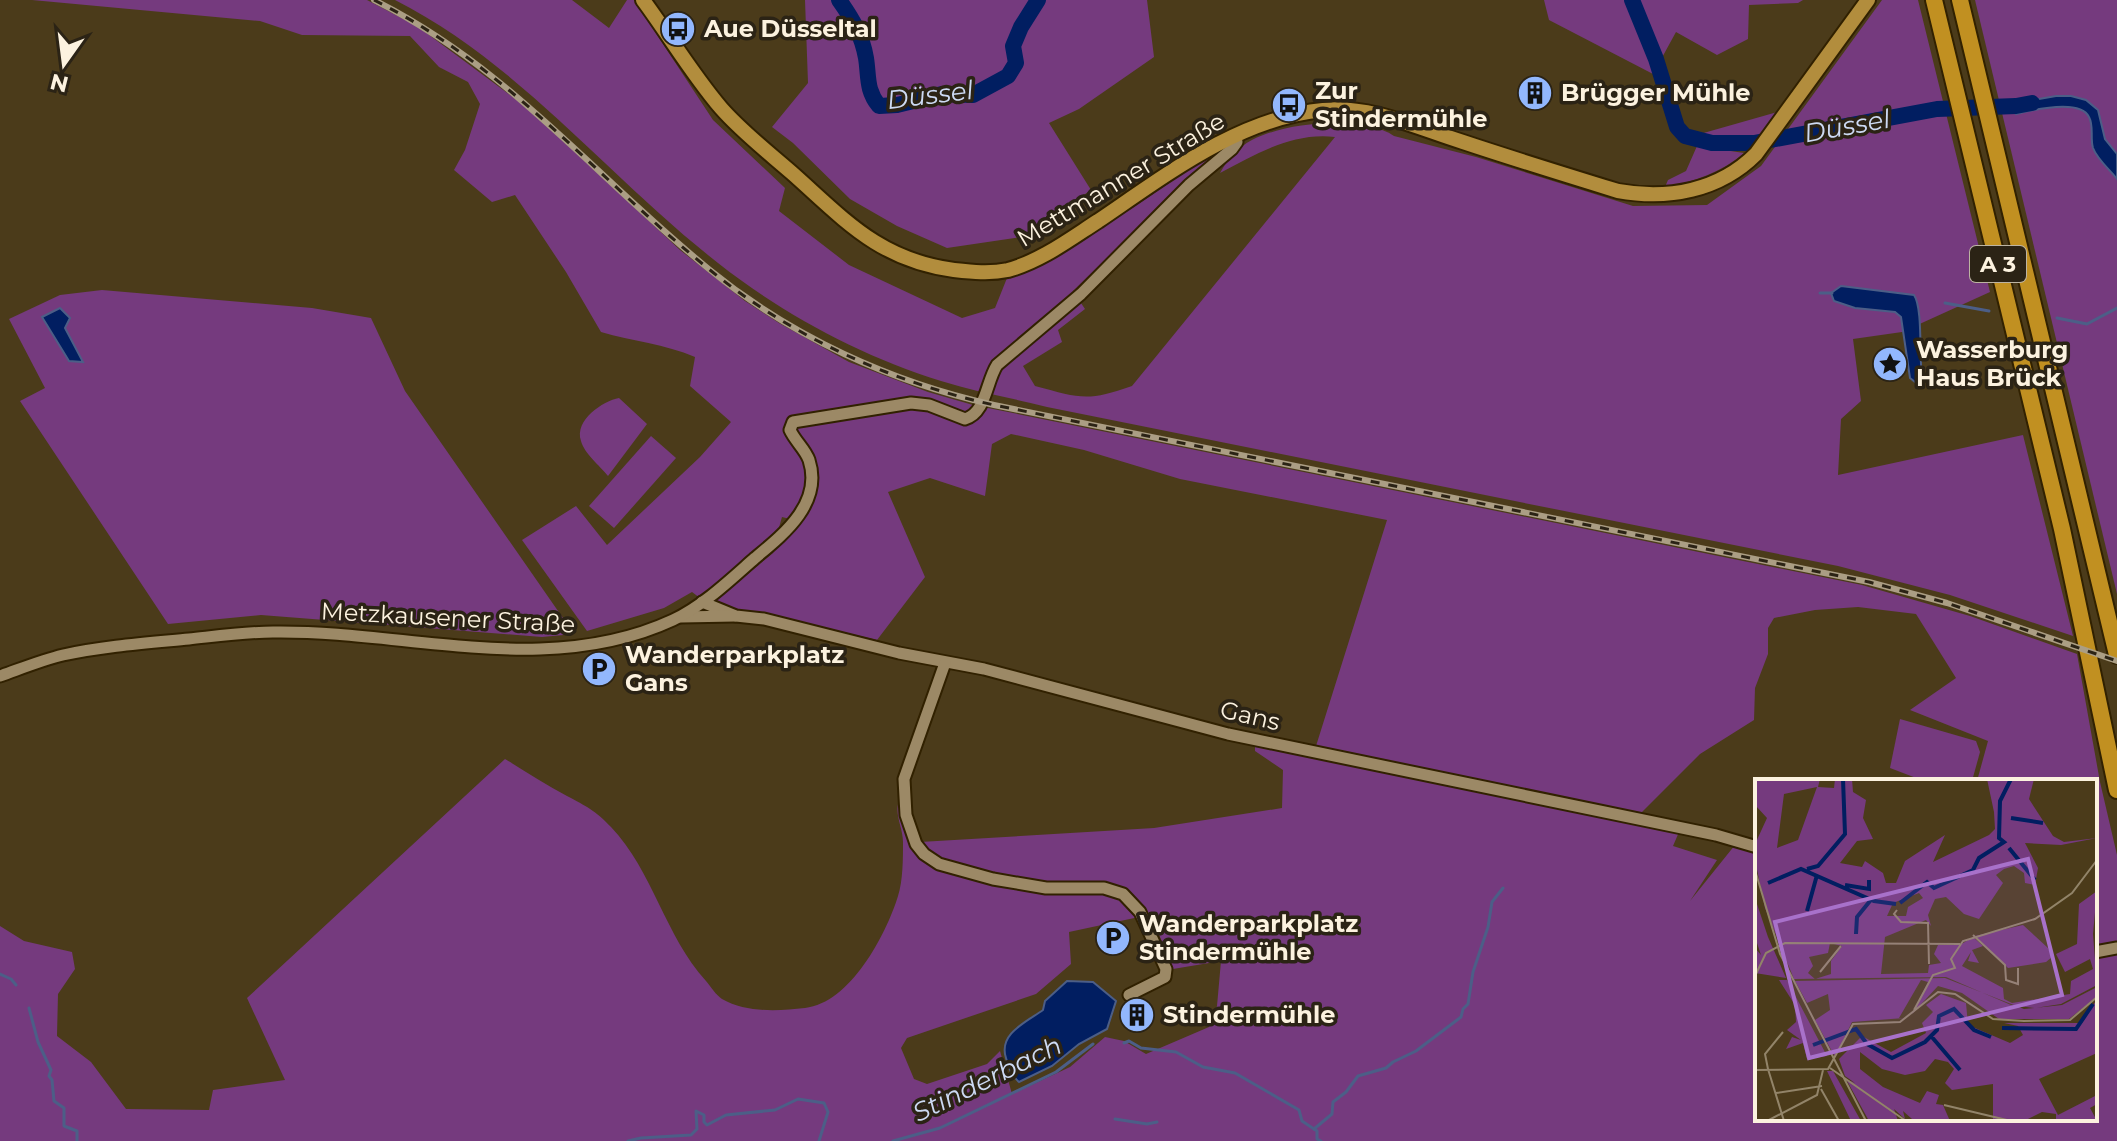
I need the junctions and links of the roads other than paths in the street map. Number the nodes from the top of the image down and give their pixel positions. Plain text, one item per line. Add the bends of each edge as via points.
1 (643, 0) edge
2 (1868, 0) edge
3 (1934, 0) edge
4 (1960, 0) edge
5 (1235, 136) junction
6 (702, 602) junction
7 (736, 616) junction
8 (679, 617) junction
9 (2117, 655) edge
10 (945, 663) junction
11 (0, 676) edge
12 (2117, 790) edge
13 (1755, 846) edge
14 (2117, 948) edge
15 (2098, 952) edge
16 (1129, 995) dead end

1 - 5 main road, Mettmanner Straße via 721,107 842,219 880,247 947,269 990,273 1032,261
2 - 5 main road, Mettmanner Straße via 1756,154 1733,172 1679,194 1618,191 1360,111 1293,114
3 - 12 highway, A 3 via 2062,529
4 - 9 highway, A 3
5 - 6 street, Metzkausener Straße via 1232,149 1081,294 997,365 975,415 965,419 911,403 793,422 790,430 812,471 806,506 784,532
6 - 7 street, Gans
6 - 8 street, Metzkausener Straße
7 - 8 street, Gans
7 - 10 street, Gans via 804,627
8 - 11 street, Metzkausener Straße via 594,645 555,650 272,632 62,655
10 - 13 street, Gans via 1228,734
10 - 16 street via 904,779 906,815 916,844 939,864 993,879 1123,894 1140,912 1166,969 1165,977
14 - 15 street

